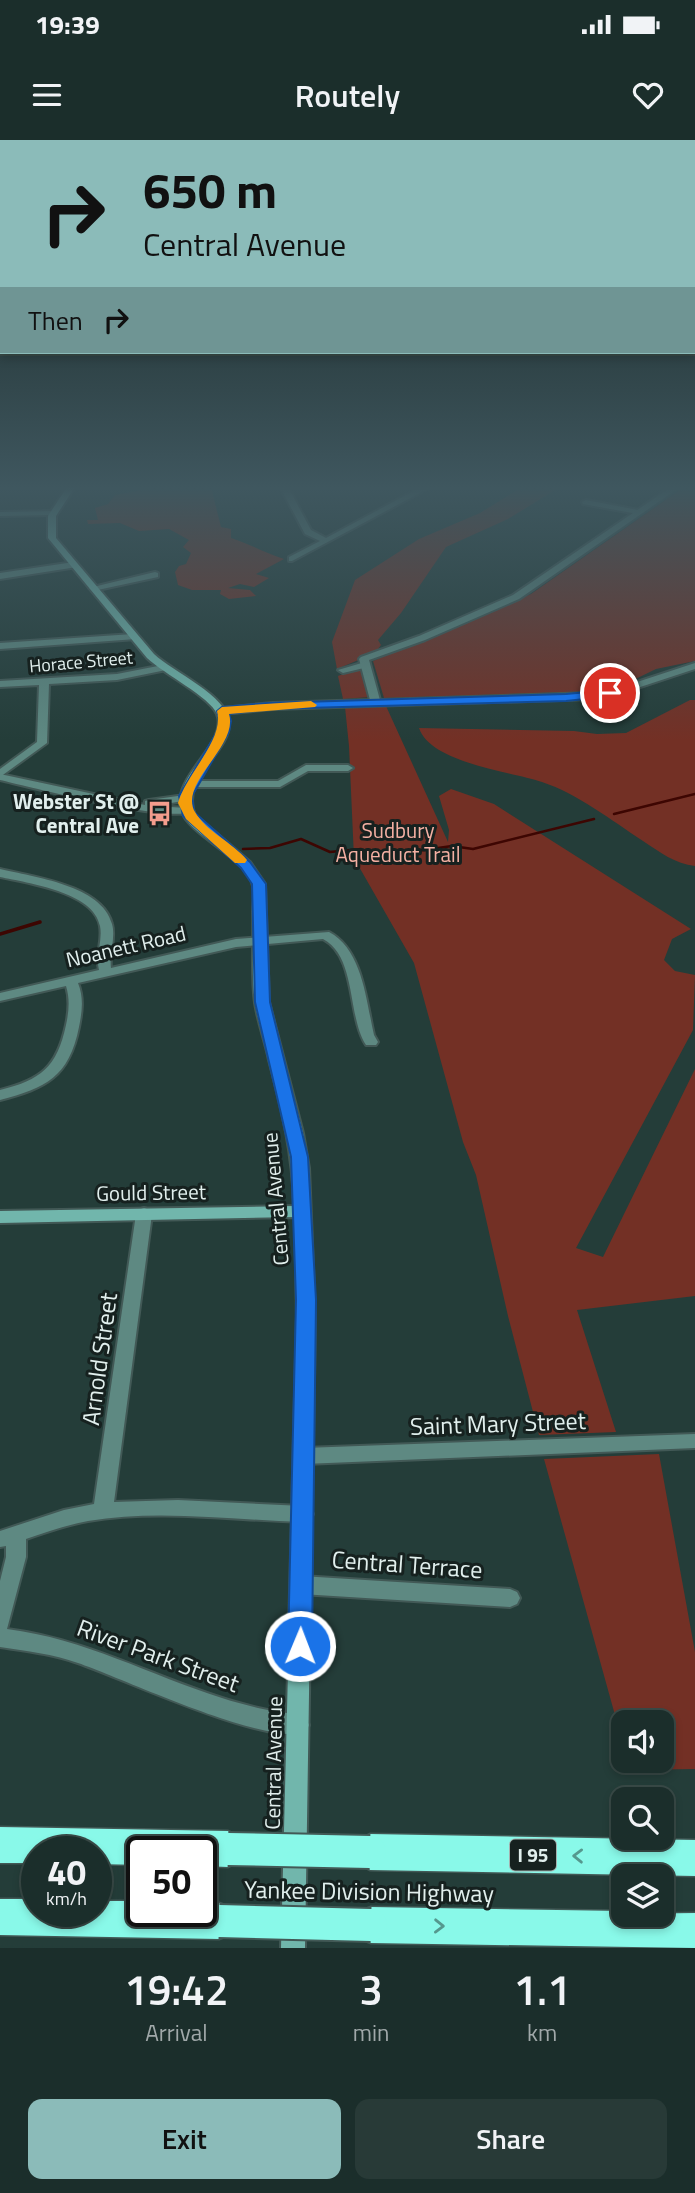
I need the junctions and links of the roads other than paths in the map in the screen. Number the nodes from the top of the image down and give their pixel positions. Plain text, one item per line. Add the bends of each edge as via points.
1 (31, 571) edge
2 (79, 571) edge
3 (552, 571) edge
4 (155, 575) dead end
5 (0, 576) edge
6 (93, 588) junction
7 (133, 637) junction
8 (0, 646) edge
9 (364, 662) junction
10 (695, 666) edge
11 (163, 668) junction
12 (343, 670) dead end
13 (44, 681) junction
14 (0, 684) edge
15 (376, 703) junction
16 (222, 711) junction
17 (348, 768) dead end
18 (0, 776) edge
19 (191, 784) junction
20 (186, 805) junction
21 (0, 873) edge
22 (261, 940) junction
23 (106, 973) junction
24 (71, 981) junction
25 (0, 997) edge
26 (371, 1042) dead end
27 (0, 1095) edge
28 (303, 1211) junction
29 (144, 1214) junction
30 (0, 1217) edge
31 (695, 1441) edge
32 (304, 1456) junction
33 (103, 1511) junction
34 (303, 1514) junction
35 (8, 1536) edge
36 (301, 1585) junction
37 (510, 1598) dead end
38 (0, 1623) edge
39 (0, 1638) edge
40 (298, 1725) junction
41 (0, 1845) edge
42 (695, 1858) edge
43 (0, 1917) edge
44 (695, 1931) edge
45 (293, 1948) edge

1 - 5 street
2 - 6 main road
3 - 9 street via 514,598
4 - 6 street
6 - 7 main road
7 - 8 street
7 - 11 main road
9 - 12 street
9 - 15 street
10 - 15 street via 600,695
11 - 13 street, Horace Street via 124,676
11 - 16 main road
13 - 14 street, Horace Street
13 - 18 street via 42,743
15 - 16 street
16 - 19 main road via 223,732
17 - 19 street via 306,768 280,784
18 - 20 street via 154,810
19 - 20 main road
20 - 22 main road, Central Avenue via 255,877 261,897
21 - 23 street via 64,890 96,906 107,926
22 - 23 street, Noanett Road
22 - 26 street, Noanett Road via 321,935 336,939 355,978
22 - 28 main road, Central Avenue via 263,1009 298,1145
23 - 24 street, Noanett Road
24 - 25 street, Noanett Road
24 - 27 street via 76,1001 66,1056 41,1079
28 - 29 main road, Gould Street
28 - 32 main road, Central Avenue
29 - 30 main road, Gould Street
29 - 33 street, Arnold Street
31 - 32 street, Saint Mary Street
32 - 34 main road, Central Avenue
33 - 34 street
33 - 35 street
34 - 36 main road, Central Avenue
35 - 38 street via 16,1557
36 - 37 street, Central Terrace
36 - 40 main road, Central Avenue
39 - 40 street, River Park Street via 53,1645 215,1706
40 - 45 main road, Central Avenue
42 -> 41 highway, Yankee Division Highway / I 95, bridge
43 -> 44 highway, Yankee Division Highway, bridge

